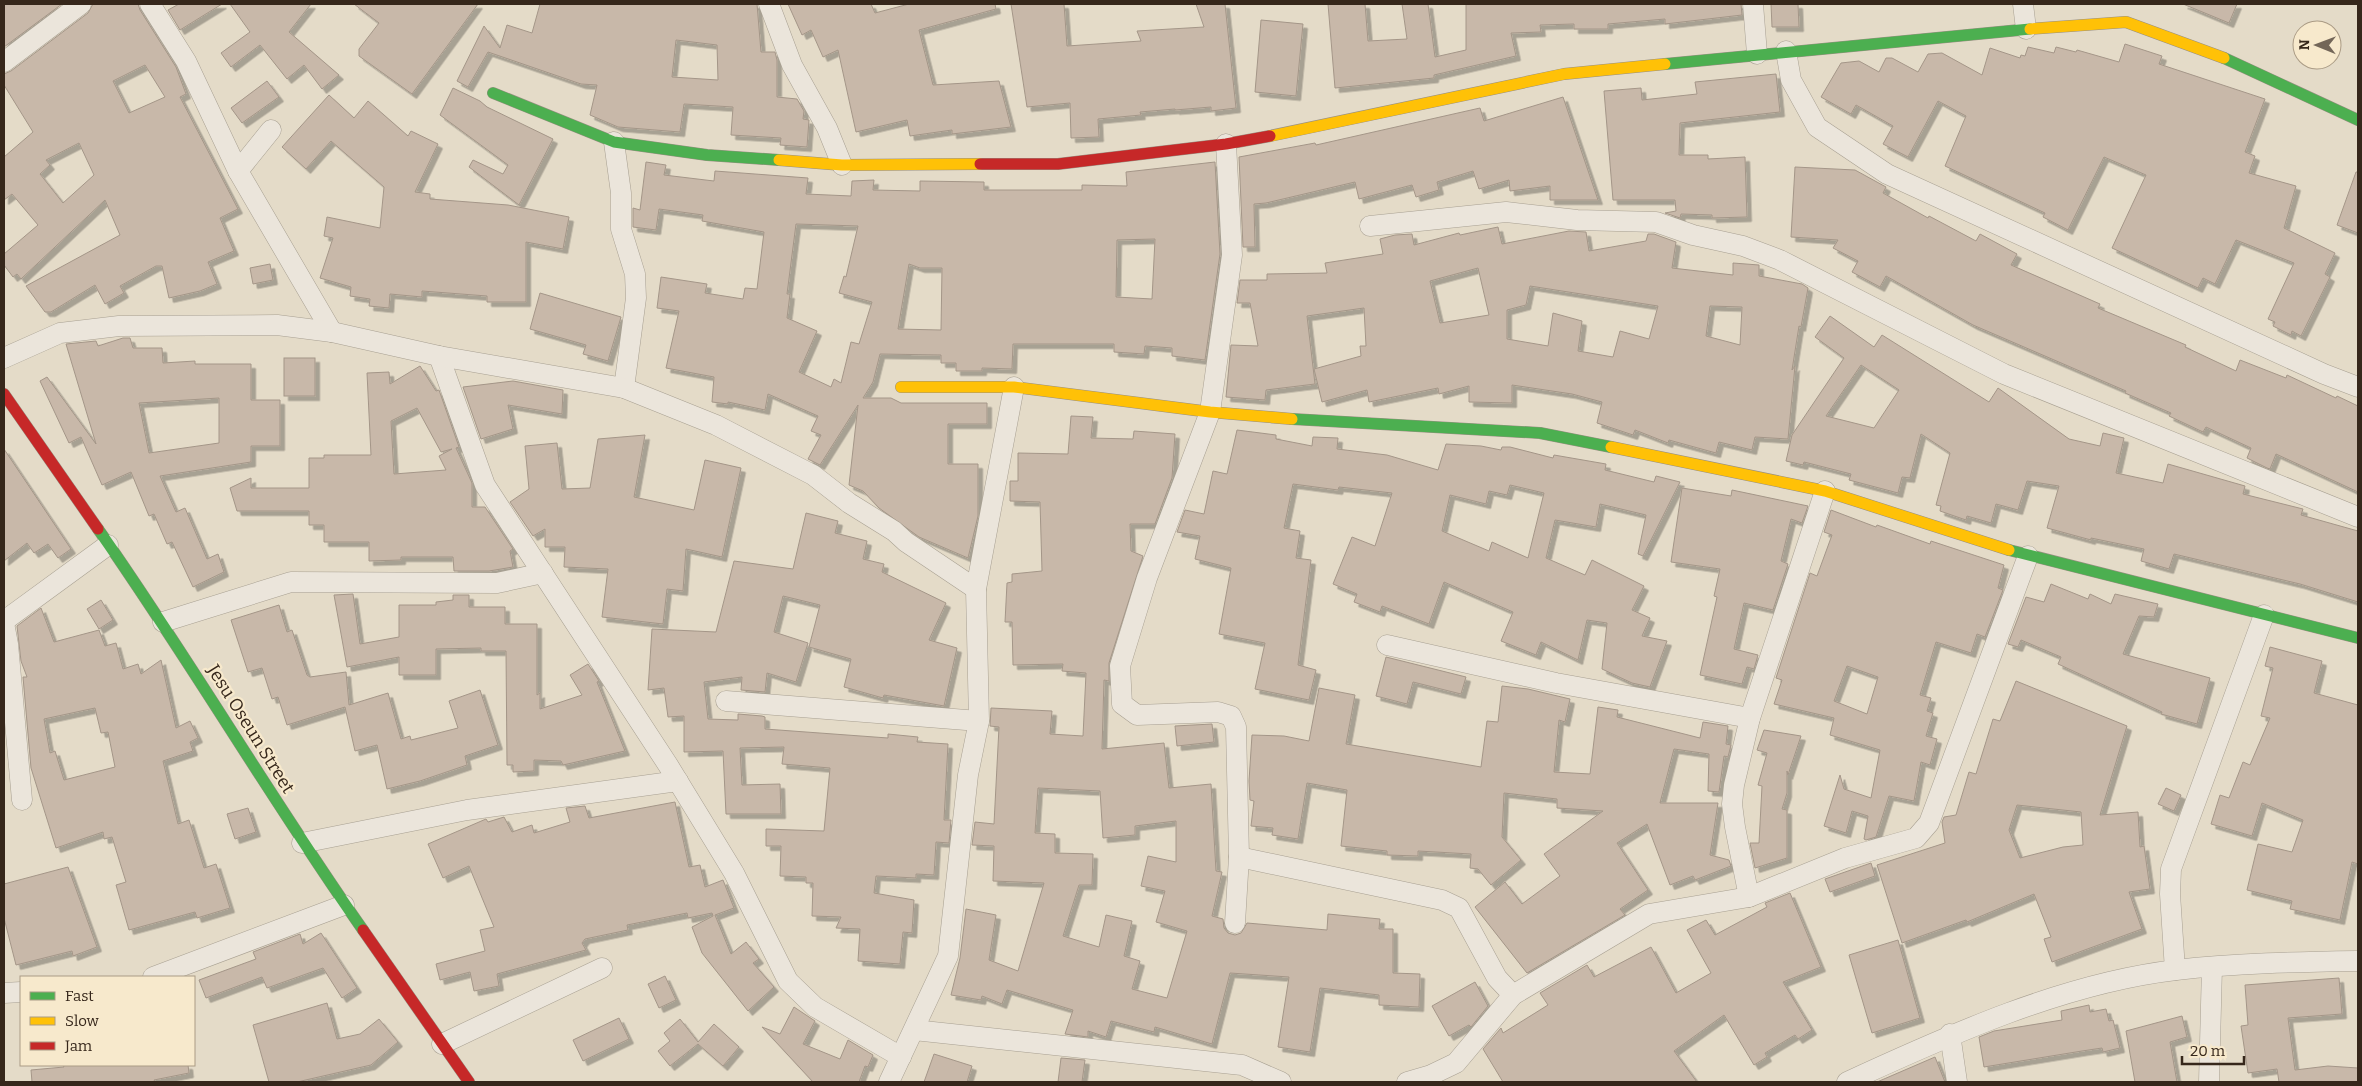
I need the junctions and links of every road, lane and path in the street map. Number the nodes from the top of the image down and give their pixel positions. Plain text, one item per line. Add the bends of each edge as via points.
1 (81, 4) edge
2 (150, 4) edge
3 (769, 4) edge
4 (1753, 4) edge
5 (2023, 4) edge
6 (2026, 29) junction
7 (1786, 51) junction
8 (1757, 54) junction
9 (4, 62) edge
10 (493, 93) dead end
11 (2358, 120) edge
12 (271, 130) dead end
13 (614, 142) junction
14 (1226, 144) junction
15 (842, 165) junction
16 (238, 171) junction
17 (1370, 226) dead end
18 (332, 332) junction
19 (439, 356) junction
20 (4, 358) edge
21 (902, 387) dead end
22 (1014, 387) junction
23 (2358, 387) edge
24 (624, 388) junction
25 (4, 394) edge
26 (1210, 412) junction
27 (1825, 491) junction
28 (2358, 517) edge
29 (108, 545) junction
30 (2028, 556) junction
31 (543, 573) junction
32 (976, 589) junction
33 (2264, 615) junction
34 (4, 622) edge
35 (164, 622) junction
36 (2358, 638) edge
37 (1388, 645) dead end
38 (726, 701) dead end
39 (1750, 718) junction
40 (979, 721) junction
41 (678, 782) junction
42 (22, 800) dead end
43 (302, 843) junction
44 (1239, 858) junction
45 (1750, 897) junction
46 (344, 905) junction
47 (1235, 923) dead end
48 (2358, 961) edge
49 (2212, 967) junction
50 (602, 968) dead end
51 (2175, 970) junction
52 (156, 976) edge
53 (20, 992) edge
54 (4, 993) edge
55 (1513, 995) junction
56 (914, 1030) junction
57 (1950, 1034) junction
58 (442, 1044) junction
59 (901, 1057) junction
60 (469, 1082) edge
61 (889, 1082) edge
62 (1281, 1082) edge
63 (1407, 1082) edge
64 (1847, 1082) edge
65 (1958, 1082) edge
66 (2209, 1082) edge

1 - 9 street
2 - 16 street via 186,61
3 - 15 street via 792,65 827,128
4 - 8 street
5 - 6 street
6 - 7 street
6 - 11 street via 2126,22 2234,61
7 - 8 street
7 - 23 street via 1791,80 1817,126 1886,174
8 - 14 street via 1564,74
10 - 13 street
12 - 16 street
13 - 15 street via 708,155
13 - 24 street via 621,194 621,229 635,274 636,298
14 - 15 street via 1058,164
14 - 26 street via 1232,255
16 - 18 street
17 - 28 street via 1506,212 1576,220 1656,222 1693,235 1743,246 1780,260 2004,374
18 - 19 street
18 - 20 street via 277,325 119,326 60,333
19 - 24 street
19 - 31 street via 485,485
21 - 22 street
22 - 26 street
22 - 32 street
24 - 32 street via 716,425 814,475 848,503
25 - 29 street, Jesu Oseun Street
26 - 27 street via 1322,422 1540,433
26 - 44 street via 1144,587 1120,666 1122,704 1137,714 1218,712 1231,716 1236,727
27 - 30 street
27 - 39 street
29 - 34 street
29 - 35 street, Jesu Oseun Street
30 - 33 street
30 - 45 street via 1928,824 1916,838 1845,858
31 - 35 street via 497,583 291,582
31 - 41 street
32 - 40 street
33 - 36 street
33 - 51 street via 2172,868 2170,894
34 - 42 street
35 - 43 street, Jesu Oseun Street
37 - 39 street via 1556,684
38 - 40 street
39 - 45 street via 1732,804
40 - 56 street via 968,775 948,956
41 - 43 street via 467,810
41 - 59 street via 734,873 788,981 815,1007
43 - 46 street, Jesu Oseun Street
44 - 47 street
44 - 55 street via 1442,900 1459,908 1497,978
45 - 55 street via 1649,914
46 - 52 street
46 - 58 street, Jesu Oseun Street
48 - 49 street
49 - 51 street
49 - 66 street
50 - 58 street
51 - 57 street via 2102,984
53 - 54 street
55 - 63 street via 1456,1063
56 - 59 street
56 - 62 street via 1242,1065
57 - 64 street
57 - 65 street
58 - 60 street, Jesu Oseun Street
59 - 61 street

